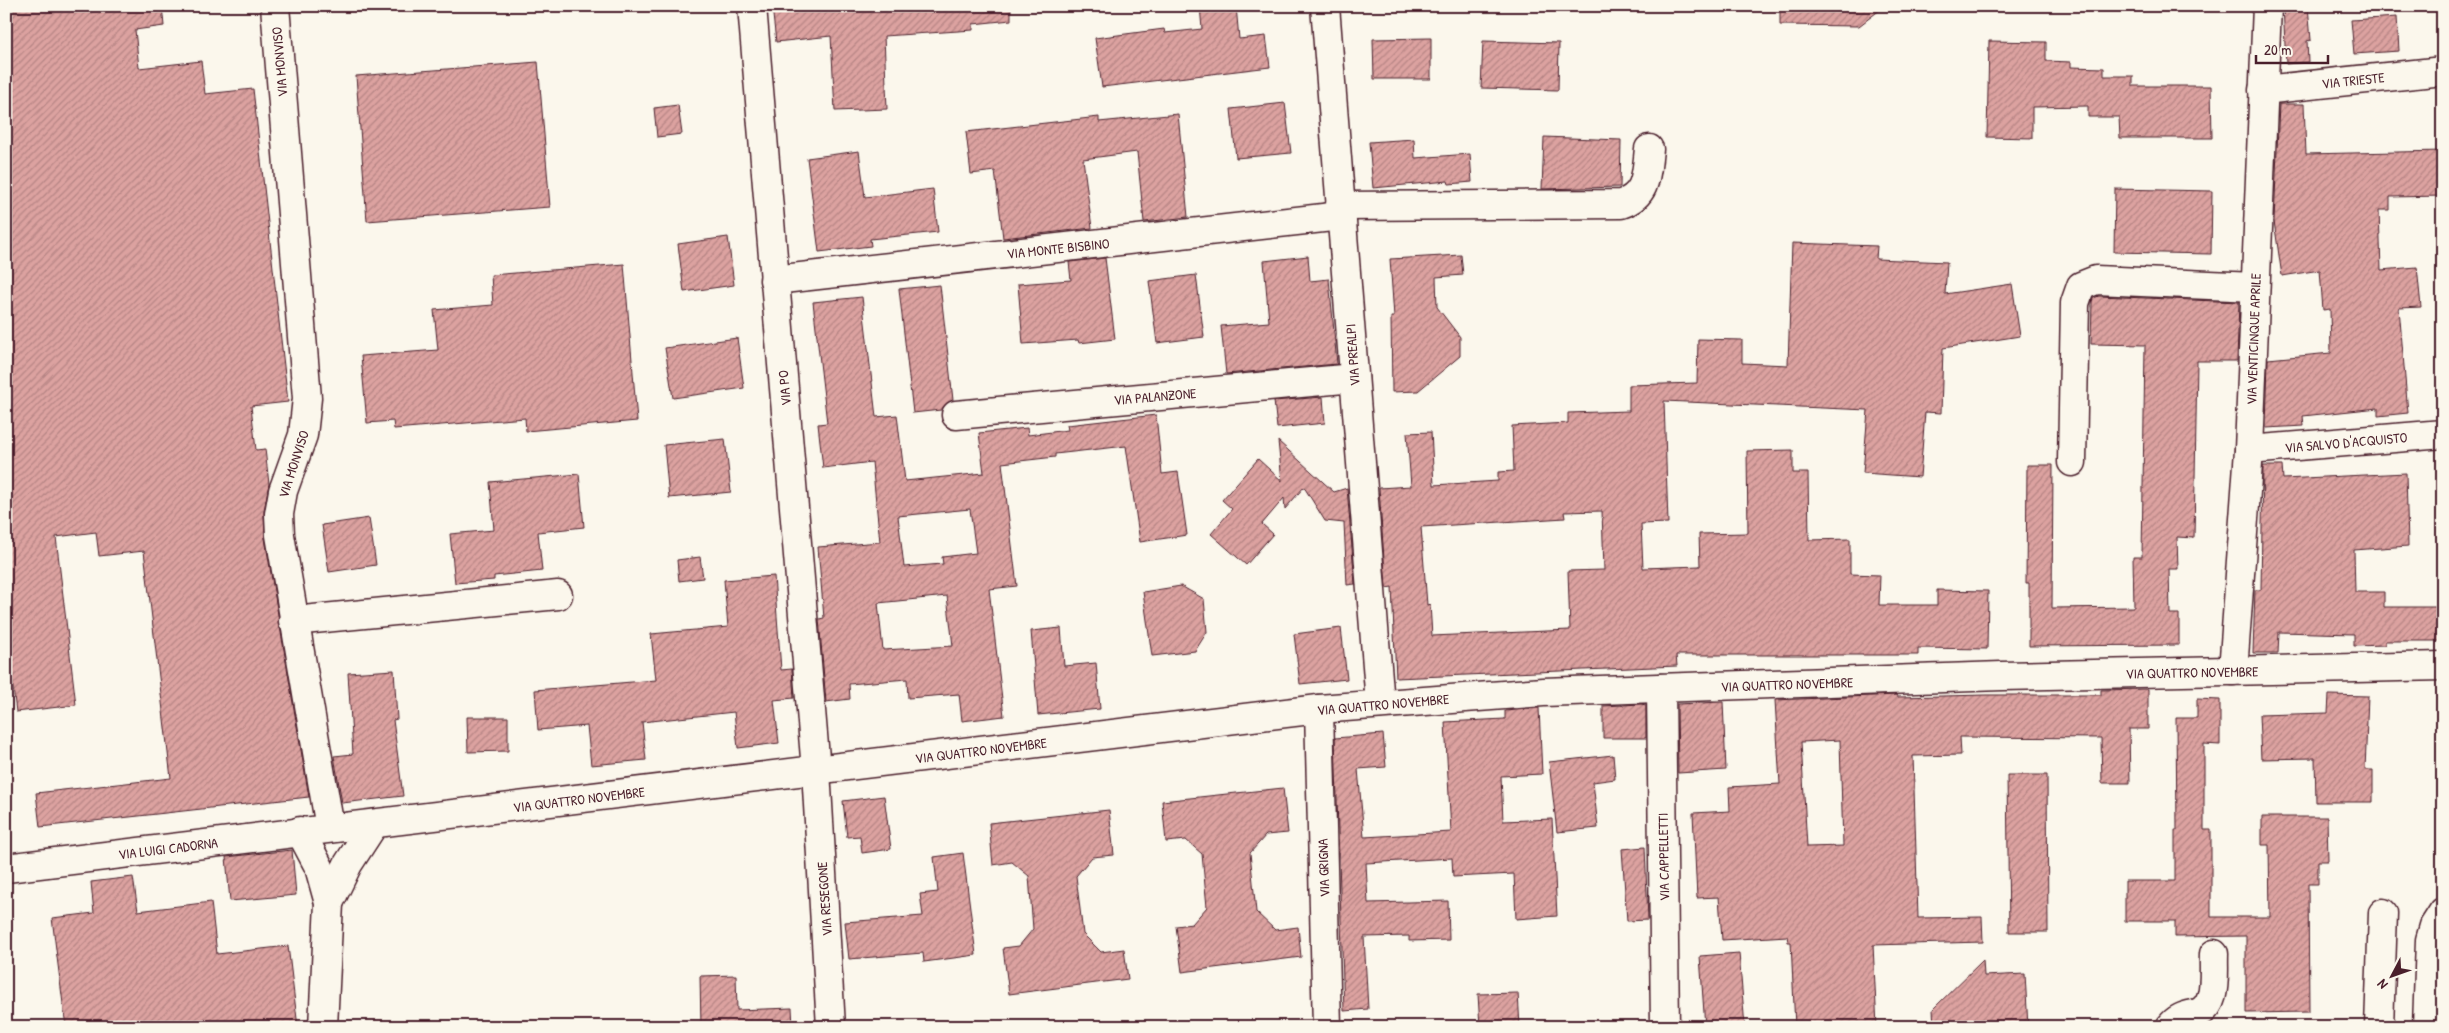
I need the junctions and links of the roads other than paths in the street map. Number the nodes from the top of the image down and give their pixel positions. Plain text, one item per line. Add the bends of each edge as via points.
1 (275, 6) edge
2 (752, 6) edge
3 (1325, 6) edge
4 (2267, 6) edge
5 (2443, 71) edge
6 (2264, 90) junction
7 (1648, 149) dead end
8 (1341, 211) junction
9 (774, 280) junction
10 (2255, 287) junction
11 (1354, 378) junction
12 (956, 415) dead end
13 (2443, 434) edge
14 (2248, 450) junction
15 (2072, 462) dead end
16 (558, 595) dead end
17 (293, 621) junction
18 (2443, 666) edge
19 (2233, 671) junction
20 (1661, 688) junction
21 (1380, 704) junction
22 (1319, 709) junction
23 (816, 770) junction
24 (374, 824) junction
25 (330, 828) junction
26 (300, 831) junction
27 (6, 868) edge
28 (329, 903) junction
29 (2443, 912) edge
30 (2383, 913) dead end
31 (2214, 954) dead end
32 (323, 1027) edge
33 (831, 1027) edge
34 (1327, 1027) edge
35 (1665, 1027) edge
36 (2170, 1027) edge
37 (2379, 1027) edge
38 (2427, 1027) edge

1 - 17 street, VIA MONVISO via 307,398 305,429 284,486 279,514
2 - 9 street, VIA PO
3 - 8 street, VIA PREALPI
4 - 6 street, VIA VENTICINQUE APRILE
5 - 6 street, VIA TRIESTE
6 - 10 street, VIA VENTICINQUE APRILE
7 - 8 street, VIA MONTE BISBINO via 1645,184 1636,198 1622,204
8 - 9 street, VIA MONTE BISBINO
8 - 11 street, VIA PREALPI
9 - 23 street, VIA PO
10 - 14 street, VIA VENTICINQUE APRILE
10 - 15 street via 2096,280 2081,286 2075,304
11 - 12 street, VIA PALANZONE
11 - 21 street, VIA PREALPI
13 - 14 street, VIA SALVO D'ACQUISTO
14 - 19 street, VIA VENTICINQUE APRILE
16 - 17 street
17 - 25 street, VIA MONVISO
18 - 19 street, VIA QUATTRO NOVEMBRE
19 - 20 street, VIA QUATTRO NOVEMBRE
20 - 21 street, VIA QUATTRO NOVEMBRE via 1543,692
20 - 35 street, VIA CAPPELLETTI
21 - 22 street, VIA QUATTRO NOVEMBRE
22 - 23 street, VIA QUATTRO NOVEMBRE
22 - 34 street, VIA GRIGNA
23 - 24 street, VIA QUATTRO NOVEMBRE
23 - 33 street, VIA RESEGONE
24 - 25 street, VIA QUATTRO NOVEMBRE
24 - 28 street via 348,864
25 - 26 street, VIA LUIGI CADORNA
26 - 27 street, VIA LUIGI CADORNA
26 - 28 street via 319,867
28 - 32 street
29 - 38 street via 2430,940
30 - 37 street
31 - 36 street via 2210,1002 2198,1013 2182,1016

